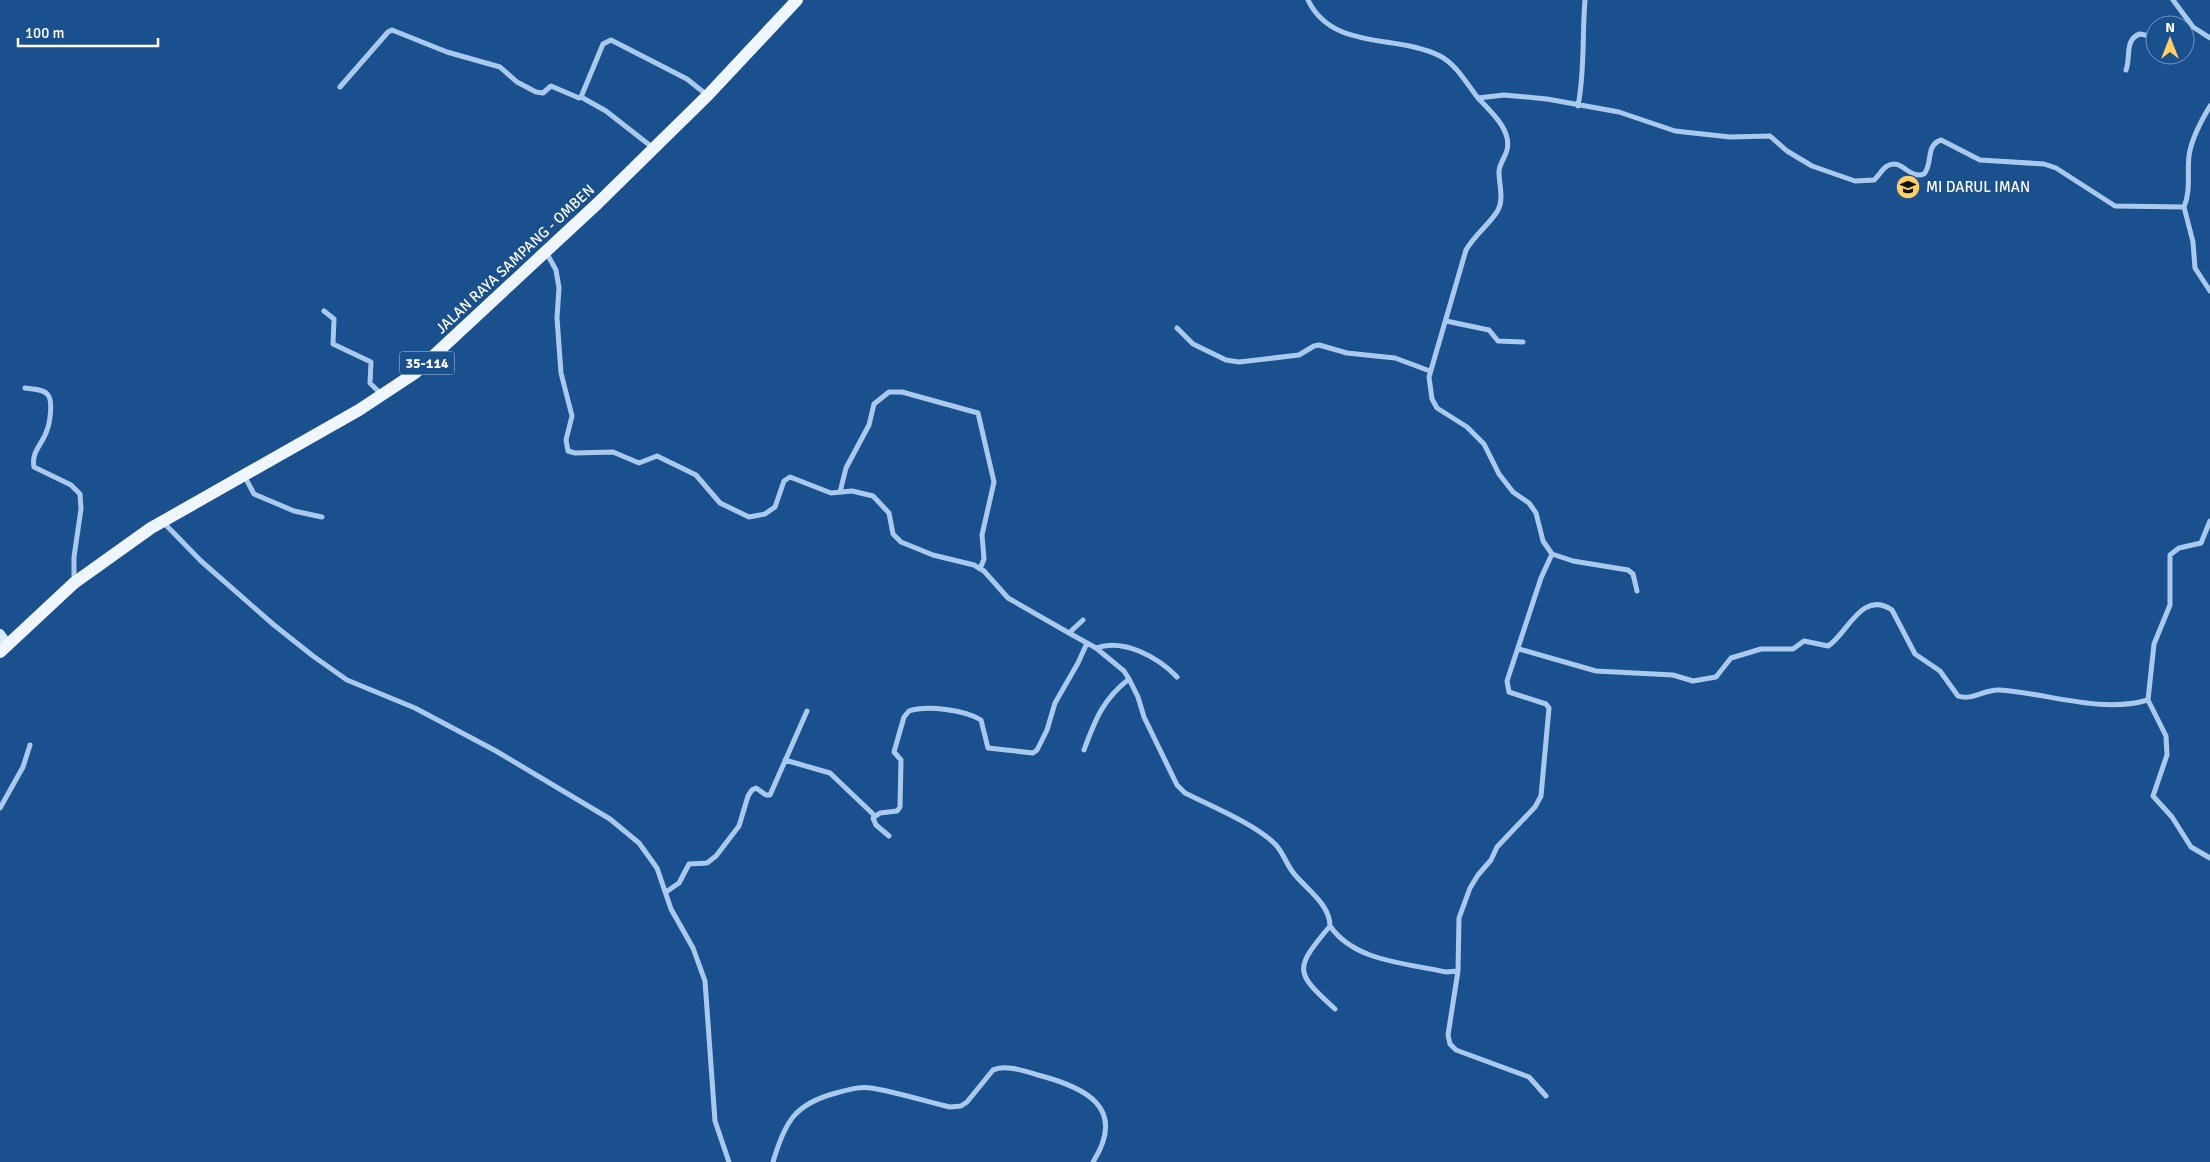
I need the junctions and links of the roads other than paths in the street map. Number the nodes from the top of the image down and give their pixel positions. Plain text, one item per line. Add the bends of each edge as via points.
1 (797, 0) edge
2 (1308, 0) edge
3 (1585, 0) edge
4 (2173, 0) edge
5 (2182, 15) edge
6 (2195, 29) edge
7 (2145, 34) edge
8 (2210, 38) edge
9 (2126, 70) dead end
10 (340, 87) dead end
11 (708, 95) junction
12 (582, 97) junction
13 (1478, 98) junction
14 (1578, 106) junction
15 (2210, 106) edge
16 (653, 148) junction
17 (2184, 207) junction
18 (546, 252) junction
19 (2210, 292) edge
20 (324, 311) dead end
21 (1446, 321) junction
22 (1177, 328) dead end
23 (1523, 342) dead end
24 (1430, 371) junction
25 (25, 388) dead end
26 (382, 395) junction
27 (244, 476) junction
28 (840, 492) junction
29 (322, 517) dead end
30 (162, 521) junction
31 (2210, 524) edge
32 (1552, 554) junction
33 (980, 569) junction
34 (74, 583) junction
35 (1637, 592) dead end
36 (1083, 620) dead end
37 (1069, 632) junction
38 (2, 643) edge
39 (1087, 643) junction
40 (1096, 648) junction
41 (1519, 649) junction
42 (1177, 677) dead end
43 (1129, 679) junction
44 (2148, 700) junction
45 (808, 711) dead end
46 (30, 745) dead end
47 (1084, 750) dead end
48 (785, 760) junction
49 (0, 808) edge
50 (874, 815) junction
51 (889, 836) dead end
52 (2210, 858) edge
53 (666, 892) junction
54 (1330, 926) junction
55 (1458, 971) junction
56 (1334, 1010) dead end
57 (1546, 1096) dead end
58 (729, 1162) edge
59 (773, 1162) edge
60 (1092, 1162) edge

1 - 11 main road, JALAN RAYA SAMPANG - OMBEN / 35-114
2 - 13 street via 1318,17 1341,31 1438,55 1450,63
3 - 14 street via 1583,77
4 - 5 street
6 - 8 street
7 - 9 street via 2135,36 2129,46
10 - 12 street via 392,30 448,52 500,67 517,82 536,92 543,93 551,86
11 - 12 street via 681,76 608,40 603,44
11 - 16 main road, JALAN RAYA SAMPANG - OMBEN / 35-114
12 - 16 street via 606,111
13 - 14 street via 1522,96
13 - 21 street via 1500,124 1507,138 1507,150 1499,169 1501,201 1498,212 1475,235 1466,250
14 - 17 street via 1619,112 1675,131 1730,138 1770,136 1800,160 1855,181 1874,180 1892,164 1911,174 1924,174 1931,149 1941,140 1980,160 2044,164 2056,168 2115,206
15 - 17 street via 2191,149
16 - 18 main road, JALAN RAYA SAMPANG - OMBEN / 35-114
17 - 19 street via 2194,242 2195,268
18 - 26 main road, JALAN RAYA SAMPANG - OMBEN / 35-114 via 431,359
18 - 28 street via 556,270 559,288 557,318 561,373 572,416 566,440 568,451 613,452 639,463 657,456 696,475 720,502 749,517 765,514 775,507 784,481 790,477 831,493
20 - 26 street via 334,319 333,344 371,362 370,383
21 - 23 street via 1489,330 1498,341
21 - 24 street
22 - 24 street via 1193,344 1226,360 1239,362 1299,355 1319,345 1347,353 1395,358
24 - 32 street via 1430,388 1437,408 1467,427 1484,444 1498,474 1536,513 1543,541
25 - 34 street via 45,392 50,404 47,431 33,458 34,467 71,484 80,494
26 - 27 main road, JALAN RAYA SAMPANG - OMBEN / 35-114
27 - 29 street via 254,494 294,511
27 - 30 main road, JALAN RAYA SAMPANG - OMBEN / 35-114
28 - 33 street via 857,491 873,496 889,514 895,537 901,542
28 - 33 street via 846,468 869,425 874,404 884,394 902,392 978,413 994,482 982,535 984,559
30 - 34 main road, JALAN RAYA SAMPANG - OMBEN / 35-114
30 - 53 street via 201,561 274,625 347,680 440,720 610,819 652,859
31 - 44 street via 2201,543 2179,548 2170,555 2170,605 2154,644
32 - 35 street via 1566,560 1628,570 1633,574
32 - 41 street via 1541,578
33 - 37 street via 1008,598
34 - 38 main road, JALAN RAYA SAMPANG - OMBEN / 35-114
36 - 37 street
37 - 39 street
39 - 40 street
39 - 50 street via 1033,753 988,748 981,720 962,712 909,711 894,752 900,760 900,807 897,811
40 - 42 street via 1110,644 1129,648 1159,662
40 - 43 street
41 - 44 street via 1596,671 1709,680 1722,672 1731,658 1761,649 1793,649 1804,641 1828,646 1834,643 1854,616 1866,608 1880,606 1892,610 1915,654 1940,671 1958,696 1967,698 1999,690 2112,706
41 - 55 street via 1507,689 1548,706 1550,711 1542,796 1536,807 1498,847 1470,888 1459,918
43 - 47 street via 1104,704
43 - 54 street via 1177,785 1255,829 1276,845 1295,875 1323,907
44 - 52 street via 2163,728 2167,745 2167,755 2153,796 2172,817 2191,848
45 - 48 street
46 - 49 street via 23,766
48 - 50 street via 830,774
48 - 53 street via 770,794 756,788 750,791 739,826 716,856 707,863 689,864 678,883
50 - 51 street via 876,825
53 - 58 street via 705,981 715,1121
54 - 55 street via 1347,945 1375,957 1446,972
54 - 56 street via 1308,955 1304,974 1309,985
55 - 57 street via 1448,1035 1450,1044 1456,1050 1529,1077
59 - 60 street via 794,1115 805,1104 823,1096 869,1087 950,1107 961,1106 993,1070 1000,1067 1077,1088 1097,1102 1103,1110 1104,1138

